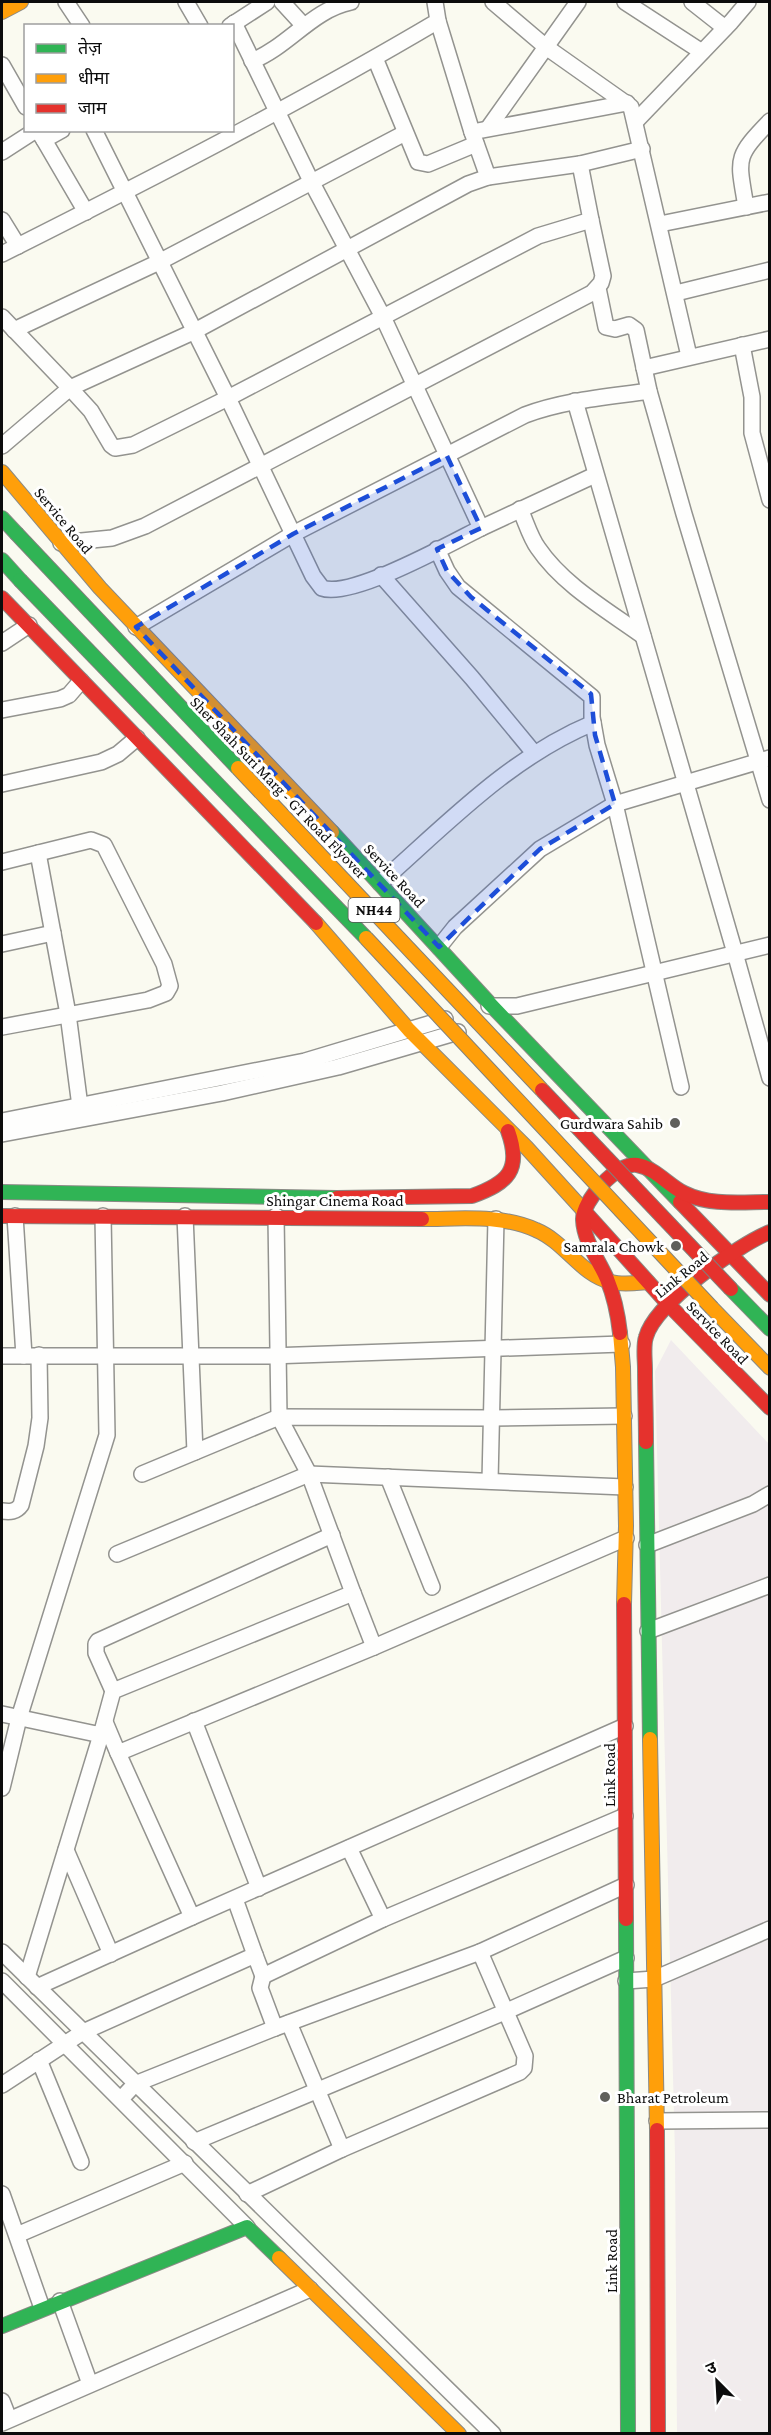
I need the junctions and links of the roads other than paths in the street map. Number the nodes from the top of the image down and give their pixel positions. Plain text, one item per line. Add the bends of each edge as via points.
1 (21, 2) edge
2 (66, 2) edge
3 (186, 2) edge
4 (267, 2) edge
5 (282, 2) edge
6 (351, 2) edge
7 (493, 2) edge
8 (578, 2) edge
9 (625, 2) edge
10 (692, 2) edge
11 (748, 2) edge
12 (438, 9) edge
13 (2, 12) edge
14 (81, 24) edge
15 (199, 24) edge
16 (232, 24) edge
17 (304, 26) junction
18 (234, 28) edge
19 (725, 28) junction
20 (546, 47) junction
21 (702, 52) junction
22 (375, 58) junction
23 (252, 61) junction
24 (2, 65) edge
25 (627, 103) junction
26 (24, 104) edge
27 (279, 112) junction
28 (636, 121) junction
29 (770, 121) edge
30 (489, 127) junction
31 (95, 132) edge
32 (405, 133) junction
33 (40, 134) edge
34 (474, 138) junction
35 (642, 148) junction
36 (2, 152) edge
37 (580, 164) junction
38 (488, 177) junction
39 (311, 181) junction
40 (124, 193) junction
41 (770, 202) edge
42 (746, 207) junction
43 (86, 212) junction
44 (2, 220) edge
45 (591, 220) junction
46 (660, 224) junction
47 (18, 246) junction
48 (347, 250) junction
49 (2, 254) edge
50 (159, 262) junction
51 (770, 270) edge
52 (598, 288) junction
53 (676, 293) junction
54 (2, 317) edge
55 (382, 317) junction
56 (14, 330) junction
57 (193, 332) junction
58 (770, 339) edge
59 (742, 345) junction
60 (689, 356) junction
61 (644, 368) junction
62 (415, 386) junction
63 (70, 388) junction
64 (649, 391) junction
65 (228, 398) junction
66 (575, 401) junction
67 (2, 446) edge
68 (447, 456) junction
69 (261, 467) junction
70 (2, 472) edge
71 (595, 475) junction
72 (770, 500) edge
73 (520, 510) junction
74 (2, 518) edge
75 (481, 528) junction
76 (293, 534) junction
77 (61, 543) junction
78 (437, 549) junction
79 (3, 564) edge
80 (381, 575) junction
81 (2, 598) edge
82 (29, 625) junction
83 (136, 627) junction
84 (643, 636) junction
85 (2, 643) edge
86 (81, 681) junction
87 (2, 710) edge
88 (593, 723) junction
89 (137, 738) junction
90 (534, 753) junction
91 (764, 759) edge
92 (685, 783) junction
93 (2, 784) edge
94 (770, 800) edge
95 (615, 804) junction
96 (38, 853) junction
97 (2, 862) edge
98 (380, 883) junction
99 (53, 933) junction
100 (2, 944) edge
101 (770, 945) edge
102 (439, 947) junction
103 (735, 953) junction
104 (655, 973) junction
105 (491, 1005) junction
106 (517, 1006) junction
107 (68, 1014) junction
108 (505, 1018) junction
109 (2, 1028) edge
110 (409, 1030) junction
111 (422, 1043) junction
112 (770, 1078) edge
113 (681, 1088) dead end
114 (80, 1112) junction
115 (2, 1121) edge
116 (507, 1131) junction
117 (2, 1134) edge
118 (650, 1170) junction
119 (2, 1192) edge
120 (770, 1202) edge
121 (584, 1210) junction
122 (8, 1216) edge
123 (104, 1216) junction
124 (185, 1216) junction
125 (276, 1216) junction
126 (496, 1219) junction
127 (770, 1232) edge
128 (731, 1254) junction
129 (648, 1282) junction
130 (609, 1284) junction
131 (770, 1295) edge
132 (668, 1304) junction
133 (770, 1329) edge
134 (622, 1344) junction
135 (493, 1349) junction
136 (2, 1356) edge
137 (32, 1356) junction
138 (106, 1356) junction
139 (192, 1356) junction
140 (278, 1356) junction
141 (770, 1368) edge
142 (770, 1408) edge
143 (624, 1416) junction
144 (279, 1417) junction
145 (492, 1418) junction
146 (195, 1452) junction
147 (142, 1474) dead end
148 (309, 1474) junction
149 (388, 1477) junction
150 (490, 1480) junction
151 (625, 1487) junction
152 (770, 1494) edge
153 (2, 1511) edge
154 (332, 1535) junction
155 (626, 1538) junction
156 (647, 1545) junction
157 (117, 1554) dead end
158 (770, 1585) edge
159 (432, 1587) dead end
160 (353, 1593) junction
161 (648, 1631) junction
162 (374, 1647) junction
163 (113, 1690) junction
164 (2, 1714) edge
165 (19, 1718) junction
166 (194, 1721) junction
167 (625, 1726) junction
168 (103, 1728) junction
169 (118, 1753) junction
170 (2, 1788) edge
171 (625, 1816) junction
172 (349, 1848) junction
173 (66, 1850) junction
174 (626, 1885) junction
175 (259, 1888) junction
176 (235, 1899) junction
177 (192, 1917) junction
178 (383, 1919) junction
179 (770, 1929) edge
180 (2, 1952) edge
181 (480, 1952) junction
182 (111, 1954) junction
183 (255, 1955) junction
184 (626, 1958) junction
185 (263, 1976) junction
186 (654, 1979) junction
187 (2, 1981) edge
188 (626, 1981) junction
189 (32, 1982) junction
190 (507, 2011) junction
191 (282, 2025) junction
192 (73, 2040) junction
193 (39, 2060) junction
194 (2, 2085) edge
195 (316, 2090) junction
196 (128, 2092) junction
197 (770, 2120) edge
198 (657, 2121) junction
199 (194, 2142) junction
200 (342, 2149) junction
201 (81, 2162) dead end
202 (185, 2163) junction
203 (2, 2194) edge
204 (247, 2194) junction
205 (279, 2226) junction
206 (247, 2227) junction
207 (17, 2235) junction
208 (263, 2242) junction
209 (310, 2289) junction
210 (60, 2301) junction
211 (42, 2308) junction
212 (2, 2325) edge
213 (90, 2384) junction
214 (2, 2401) edge
215 (5, 2421) edge
216 (459, 2433) edge
217 (493, 2433) edge
218 (628, 2433) edge
219 (658, 2433) edge

1 - 13 main road
2 - 14 street
3 - 15 street
4 - 16 street
5 - 17 street
6 - 17 street via 327,10
7 - 20 street
8 - 20 street
9 - 21 street
10 - 19 street
11 - 19 street
12 - 22 street
12 - 34 street
17 - 23 street via 273,51
18 - 23 street
19 - 21 street
20 - 25 street
20 - 30 street
21 - 28 street
22 - 27 street
22 - 32 street
23 - 27 street
24 - 26 street
25 - 28 street
25 - 30 street
27 - 39 street
27 - 40 street
28 - 35 street
29 - 42 street via 744,148 740,160
30 - 34 street
31 - 40 street
32 - 34 street via 422,164 434,162
32 - 39 street
33 - 36 street
33 - 43 street
34 - 38 street
35 - 37 street
35 - 46 street
37 - 38 street
37 - 45 street
38 - 48 street
39 - 48 street
39 - 50 street
40 - 43 street
40 - 50 street
41 - 42 street
42 - 46 street
43 - 47 street
44 - 47 street
45 - 52 street via 603,276
45 - 55 street via 538,236
46 - 53 street
47 - 49 street
48 - 55 street
48 - 57 street
50 - 56 street
50 - 57 street
51 - 53 street
52 - 61 street via 604,324 609,329 634,327
52 - 62 street
53 - 60 street
54 - 56 street
55 - 62 street
55 - 65 street
56 - 63 street
57 - 63 street
57 - 65 street
58 - 59 street
59 - 60 street
59 - 72 street via 752,397 752,433
60 - 61 street
61 - 64 street
62 - 68 street
62 - 69 street
63 - 65 street via 115,448 133,445
63 - 67 street
64 - 66 street
64 - 91 street
65 - 69 street
66 - 68 street via 525,415
66 - 71 street
68 - 75 street
68 - 76 street
69 - 76 street
69 - 77 street via 127,533
70 - 77 main road, Service Road
71 - 73 street
71 - 84 street
73 - 75 street
73 - 84 street via 539,549 559,571
74 - 133 main road, Sher Shah Suri Marg - GT Road Flyover / NH44, bridge
75 - 78 street
76 - 80 street via 322,588 338,591
76 - 83 street
77 - 83 main road, Service Road
78 - 80 street
78 - 88 street via 458,587 591,694
79 - 141 main road, NH44, bridge via 395,968
80 - 90 street
81 - 82 main road, Service Road
82 - 85 street
82 - 86 main road, Service Road
83 - 98 main road, Service Road
84 - 92 street
86 - 87 street via 60,699
86 - 89 main road, Service Road
88 - 90 street
88 - 95 street
89 - 93 street via 101,762
89 - 110 main road, Service Road via 313,920
90 - 98 street via 466,804
91 - 92 street
91 - 94 street
92 - 95 street
92 - 103 street
95 - 102 street via 540,849 454,927
95 - 104 street
96 - 97 street
96 - 99 street
96 - 107 street via 91,840 104,845 169,978 170,986 160,997
98 - 102 main road, Service Road
99 - 100 street
99 - 107 street
101 - 103 street
102 - 105 main road, Service Road
103 - 104 street
103 - 112 street
104 - 106 street
104 - 113 street
105 - 106 street
105 - 108 main road, Service Road
105 - 110 street
106 - 108 street
107 - 109 street
107 - 114 street
108 - 111 street
108 - 118 main road, Service Road
110 - 111 main road, Service Road
110 - 114 street via 305,1061
111 - 114 street via 234,1091
111 - 116 main road, Service Road
114 - 115 street
114 - 117 street
116 - 119 main road, Shingar Cinema Road via 516,1159 511,1172 487,1192 472,1196 334,1198
116 - 121 main road, Service Road
118 - 120 main road via 684,1194 703,1200
118 - 121 main road via 635,1164 615,1173 594,1193
118 - 128 main road, Service Road
121 - 129 main road, Service Road
121 - 130 main road, Link Road via 586,1233
122 - 123 main road, Shingar Cinema Road
122 - 137 street
123 - 124 main road, Shingar Cinema Road
123 - 138 street
124 - 125 main road, Shingar Cinema Road
124 - 139 street
125 - 126 main road, Shingar Cinema Road
125 - 140 street
126 - 130 main road, Shingar Cinema Road via 543,1233
126 - 135 street
127 - 128 main road, Link Road
128 - 131 main road, Service Road
128 - 132 main road, Link Road
129 - 130 main road
129 - 132 main road, Service Road
130 - 134 main road, Link Road
132 - 142 main road, Service Road
132 - 156 main road, Link Road via 645,1338
134 - 135 street
134 - 143 main road, Link Road
135 - 140 street
135 - 145 street
136 - 137 street
137 - 138 street
137 - 153 street via 40,1418 36,1446 21,1505 9,1512
138 - 139 street
138 - 165 street via 107,1435
139 - 140 street
139 - 146 street
140 - 144 street
143 - 145 street
143 - 151 main road, Link Road
144 - 145 street
144 - 146 street
144 - 148 street
145 - 150 street
146 - 147 street
148 - 149 street
148 - 154 street
148 - 157 street
149 - 150 street
149 - 159 street
150 - 151 street
151 - 155 main road, Link Road
152 - 156 street
154 - 160 street
154 - 163 street via 98,1641 96,1653
155 - 162 street
155 - 167 main road, Link Road
156 - 161 main road, Link Road
158 - 161 street
160 - 162 street
160 - 163 street
161 - 186 main road, Link Road
162 - 166 street
163 - 168 street
164 - 165 street
165 - 168 street
165 - 170 street
166 - 169 street
166 - 175 street
167 - 171 main road, Link Road
167 - 172 street
168 - 169 street
168 - 173 street
169 - 177 street
171 - 174 main road, Link Road
171 - 178 street
172 - 175 street
172 - 178 street
173 - 182 street
173 - 189 street
174 - 181 street
174 - 184 main road, Link Road
175 - 176 street
176 - 177 street
176 - 183 street
177 - 182 street
178 - 185 street
179 - 186 street
180 - 189 street
181 - 190 street
181 - 191 street
182 - 189 street
183 - 185 street
183 - 192 street
184 - 188 main road, Link Road
184 - 190 street
185 - 191 street via 260,1988
186 - 188 street
186 - 198 main road, Link Road
187 - 192 street
188 - 218 main road, Link Road
189 - 192 street
190 - 195 street
190 - 200 street via 525,2056 520,2072
191 - 195 street
191 - 196 street
192 - 193 street
192 - 196 street
192 - 196 street
193 - 194 street
193 - 201 street
195 - 199 street
195 - 200 street
196 - 199 street
196 - 202 street
197 - 198 street
198 - 219 main road, Link Road
199 - 204 street
200 - 204 street
202 - 206 street
202 - 207 street
203 - 207 street
204 - 205 street
205 - 208 street
205 - 217 street
206 - 208 main road
206 - 210 main road
207 - 211 street
208 - 209 main road
209 - 213 street
209 - 216 main road
210 - 211 main road
210 - 213 street
211 - 212 main road
213 - 215 street
214 - 215 street

